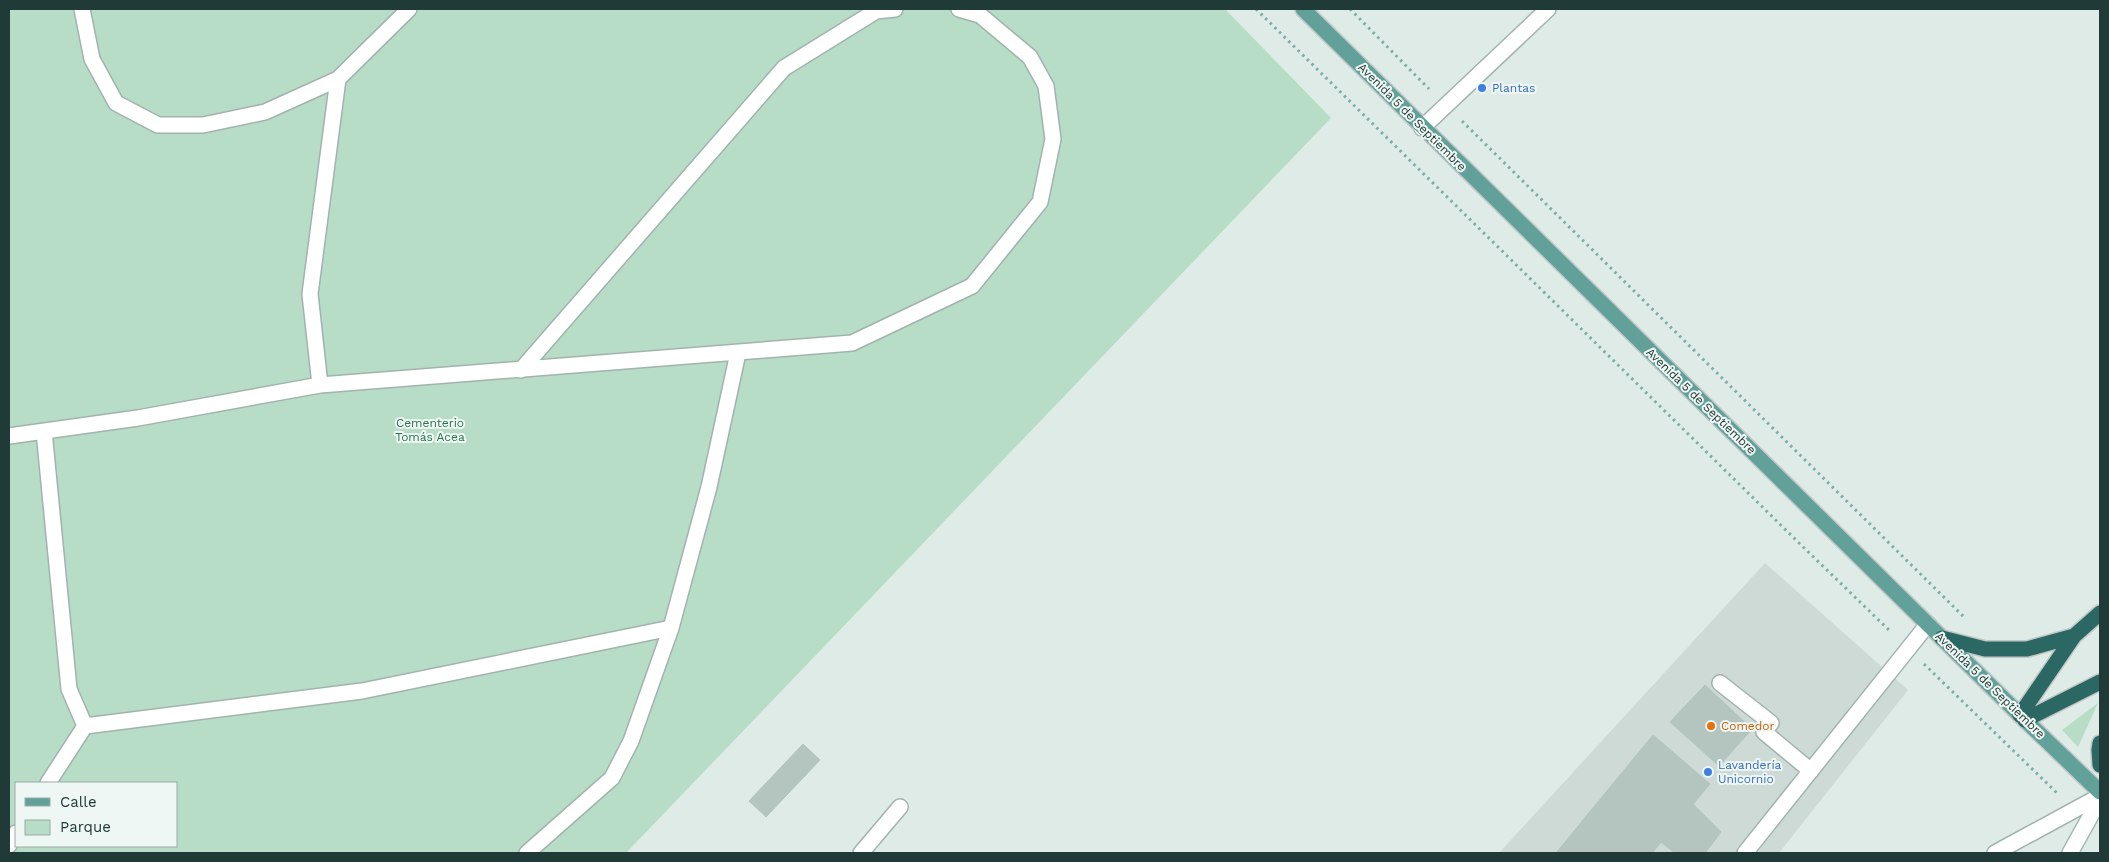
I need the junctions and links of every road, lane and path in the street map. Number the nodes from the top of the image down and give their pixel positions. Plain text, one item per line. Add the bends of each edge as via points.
1 (82, 9) edge
2 (409, 9) edge
3 (896, 9) edge
4 (959, 9) edge
5 (1256, 9) edge
6 (1302, 9) edge
7 (1350, 9) edge
8 (1548, 9) edge
9 (338, 79) junction
10 (1445, 105) junction
11 (1422, 128) junction
12 (738, 353) junction
13 (521, 370) junction
14 (320, 386) junction
15 (44, 431) junction
16 (9, 436) edge
17 (2100, 613) edge
18 (1928, 624) junction
19 (1971, 624) dead end
20 (671, 628) junction
21 (2074, 636) junction
22 (1942, 638) junction
23 (1909, 648) junction
24 (2100, 682) edge
25 (1720, 683) dead end
26 (2023, 717) junction
27 (86, 726) junction
28 (2100, 743) edge
29 (2100, 766) edge
30 (1811, 771) junction
31 (49, 782) edge
32 (2100, 792) edge
33 (2100, 797) edge
34 (900, 806) dead end
35 (2075, 809) junction
36 (528, 853) edge
37 (861, 853) edge
38 (1745, 853) edge
39 (1995, 853) edge
40 (2070, 853) edge

1 - 9 street via 92,59 116,103 158,125 203,125 265,112
2 - 9 street
3 - 13 street via 876,11 784,68
4 - 12 street via 980,15 1030,57 1046,86 1053,139 1040,202 972,286 852,343
5 - 23 path
6 - 11 main road, Avenida 5 de Septiembre
7 - 10 path
8 - 10 street
9 - 14 street via 310,294
10 - 11 street
10 - 19 path
11 - 18 main road, Avenida 5 de Septiembre
12 - 13 street
12 - 20 street via 709,487
13 - 14 street
14 - 15 street
15 - 16 street
15 - 27 street via 69,689
17 - 21 highway
18 - 22 main road, Avenida 5 de Septiembre
18 - 23 street
20 - 27 street via 362,691
20 - 36 street via 631,741 612,778
21 - 22 highway via 2027,649 1985,650
21 - 26 highway
22 - 26 main road, Avenida 5 de Septiembre
23 - 30 street
23 - 35 path
24 - 26 highway
25 - 30 street via 1771,723 1764,732
26 - 32 main road, Avenida 5 de Septiembre
27 - 31 street
28 - 29 highway
30 - 38 street
33 - 35 street
33 - 40 street
34 - 37 street
35 - 39 street

